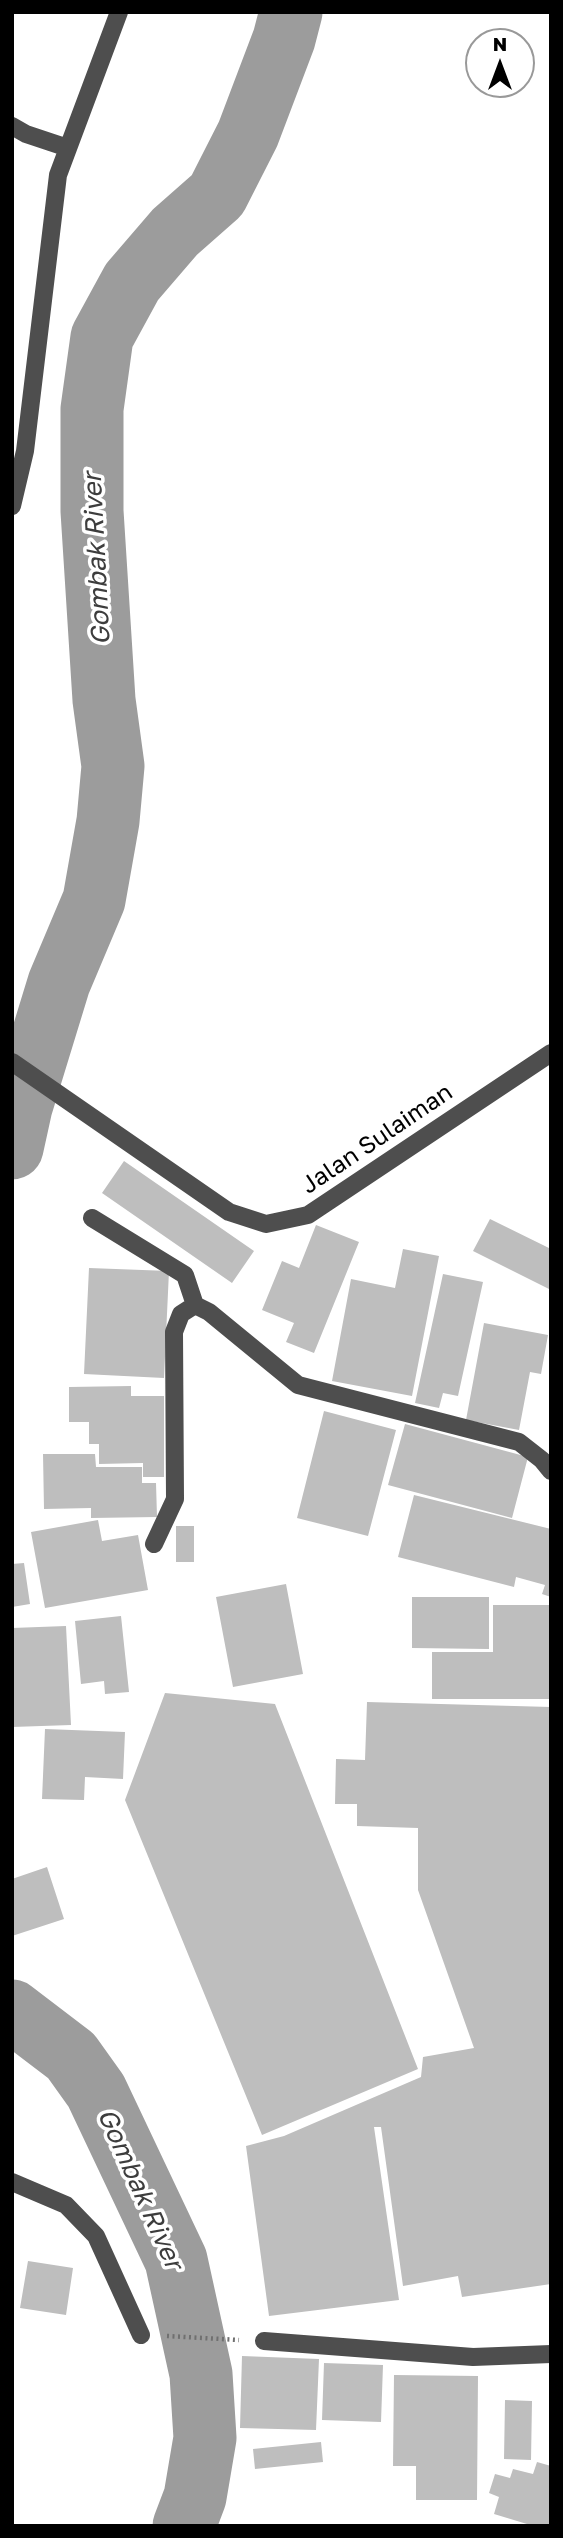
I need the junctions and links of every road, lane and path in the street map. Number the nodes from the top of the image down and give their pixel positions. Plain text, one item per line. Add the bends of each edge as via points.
1 (119, 12) edge
2 (12, 126) edge
3 (68, 148) junction
4 (12, 506) edge
5 (551, 1053) edge
6 (12, 1062) edge
7 (92, 1218) dead end
8 (195, 1305) junction
9 (551, 1471) edge
10 (154, 1544) dead end
11 (12, 2182) edge
12 (141, 2335) joint
13 (264, 2341) joint
14 (551, 2354) edge

1 - 3 street
2 - 3 street
3 - 4 street via 58,175 25,451
5 - 6 street, Jalan Sulaiman via 308,1215 266,1224 229,1212
7 - 8 street via 185,1275
8 - 9 street via 298,1385 519,1443
8 - 10 street via 181,1314 174,1332 176,1499
11 - 12 street via 66,2204 96,2236
12 - 13 path
13 - 14 street via 473,2357

